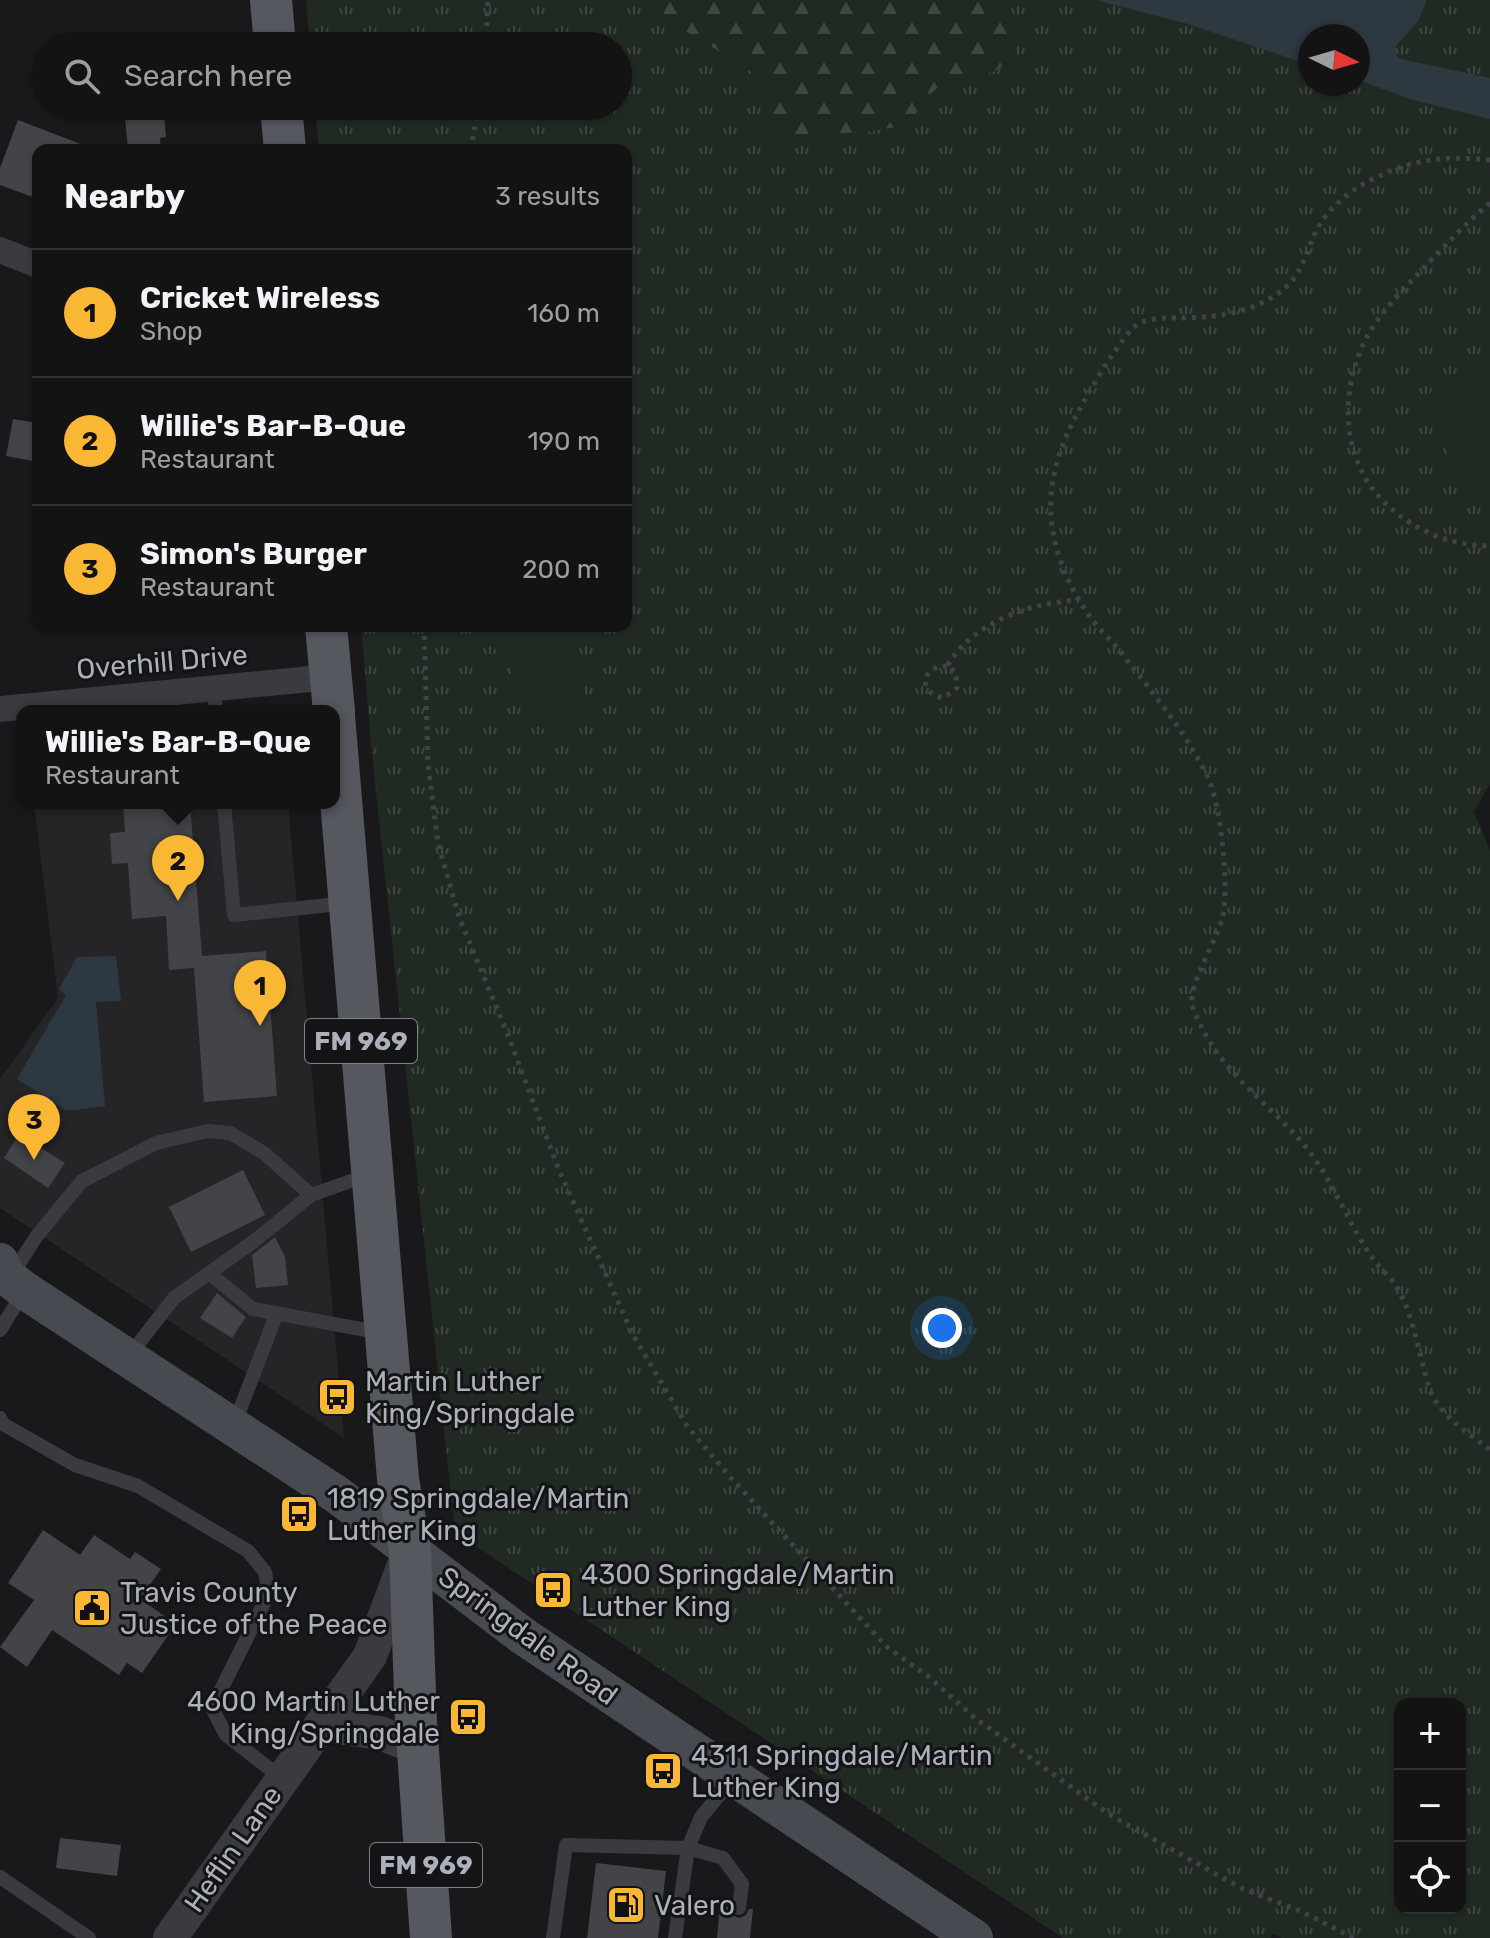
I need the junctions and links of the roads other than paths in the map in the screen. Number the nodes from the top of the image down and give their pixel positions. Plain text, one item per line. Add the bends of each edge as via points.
1 (271, 0) edge
2 (274, 32) edge
3 (282, 120) edge
4 (284, 144) edge
5 (0, 250) edge
6 (32, 263) edge
7 (327, 632) edge
8 (215, 700) edge
9 (333, 701) edge
10 (124, 704) edge
11 (99, 705) edge
12 (340, 794) edge
13 (225, 809) edge
14 (350, 903) junction
15 (373, 1174) junction
16 (311, 1195) junction
17 (209, 1273) junction
18 (8, 1276) edge
19 (277, 1313) junction
20 (0, 1330) edge
21 (386, 1334) junction
22 (128, 1357) junction
23 (1, 1425) edge
24 (233, 1427) junction
25 (410, 1550) junction
26 (321, 1725) junction
27 (418, 1748) junction
28 (735, 1777) junction
29 (283, 1779) junction
30 (688, 1848) junction
31 (0, 1877) edge
32 (739, 1908) dead end
33 (89, 1938) edge
34 (170, 1938) edge
35 (431, 1938) edge
36 (553, 1938) edge
37 (675, 1938) edge
38 (974, 1938) edge

1 - 2 main road
3 - 4 main road
5 - 6 street
7 - 9 main road, FM 969
8 - 9 street, Overhill Drive
8 - 10 street, Overhill Drive
10 - 11 street, Overhill Drive
12 - 14 main road, FM 969
13 - 14 lane via 234,915
14 - 15 main road, FM 969
15 - 16 lane
15 - 21 main road, FM 969
16 - 17 lane
16 - 18 lane via 264,1153 230,1133 208,1131 156,1143 82,1181
17 - 19 lane via 253,1309
17 - 22 lane via 174,1298
18 - 20 lane
18 - 22 main road, Springdale Road
19 - 21 lane
19 - 24 lane
21 - 25 main road, FM 969 via 398,1479
22 - 24 main road, Springdale Road
23 - 29 lane via 75,1465 138,1486 248,1551 265,1572 269,1593 212,1708 226,1735
24 - 25 main road, Springdale Road
25 - 26 street, Heflin Lane via 370,1656
25 - 27 main road, FM 969
25 - 28 main road, Springdale Road via 523,1636
26 - 27 street via 380,1733
26 - 29 street, Heflin Lane
27 - 35 main road, FM 969
28 - 30 lane via 701,1817
28 - 38 main road, Springdale Road
29 - 34 street, Heflin Lane
30 - 32 lane via 723,1858 742,1884
30 - 36 lane via 566,1845
30 - 37 lane
31 - 33 lane

